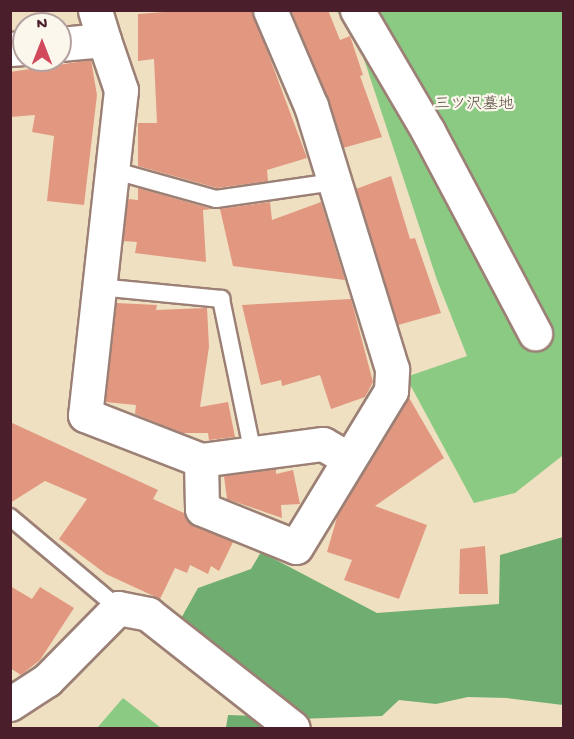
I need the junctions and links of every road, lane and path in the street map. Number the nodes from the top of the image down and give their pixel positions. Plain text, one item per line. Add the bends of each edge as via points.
1 (270, 10) edge
2 (357, 10) edge
3 (100, 25) edge
4 (72, 38) edge
5 (112, 170) junction
6 (334, 182) junction
7 (99, 287) junction
8 (535, 333) dead end
9 (253, 454) junction
10 (349, 459) junction
11 (201, 460) junction
12 (10, 517) edge
13 (118, 608) junction
14 (10, 704) edge
15 (293, 729) edge

1 - 6 street via 311,106
2 - 8 street via 428,131
3 - 4 street
3 - 5 street via 121,90
5 - 6 lane via 216,200
5 - 7 street
6 - 10 street via 392,369 391,391
7 - 9 lane via 221,299
7 - 11 street via 85,415
9 - 10 street via 323,444
9 - 11 street
10 - 11 street via 296,547 202,509
12 - 13 lane
13 - 14 street via 47,680
13 - 15 street via 148,614

